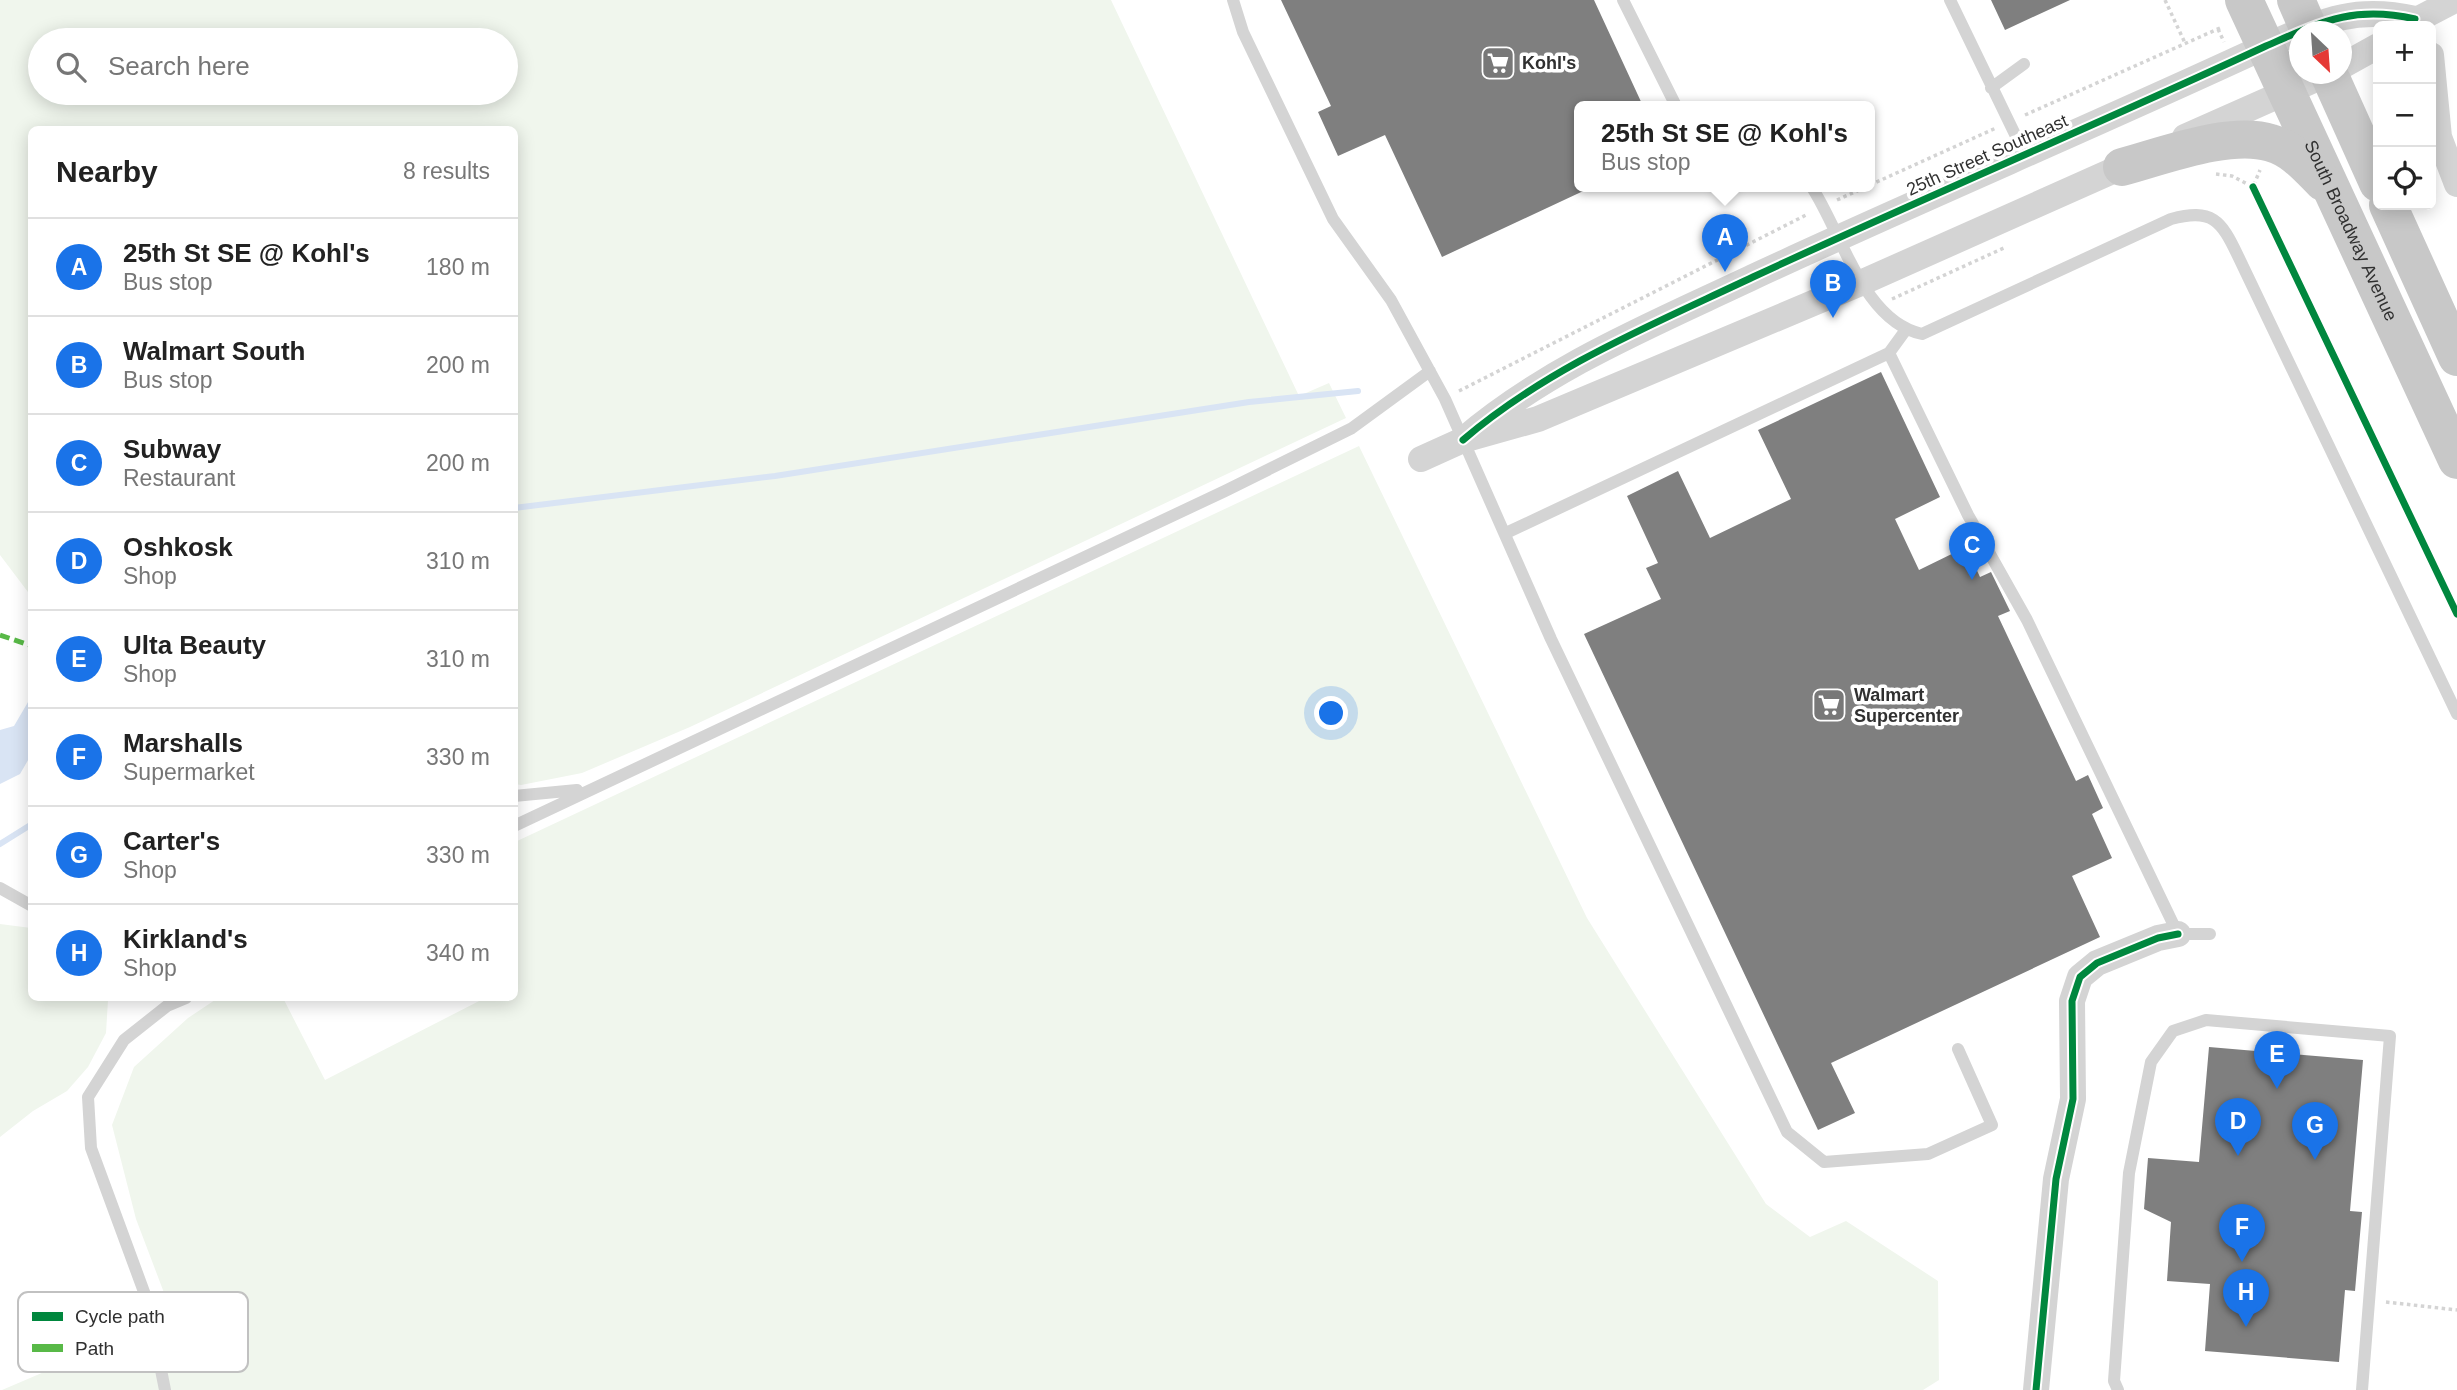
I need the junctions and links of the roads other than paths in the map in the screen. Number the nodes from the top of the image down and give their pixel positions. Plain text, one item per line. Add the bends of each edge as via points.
1 (1233, 0) edge
2 (1623, 0) edge
3 (1950, 0) edge
4 (2244, 0) edge
5 (2455, 0) edge
6 (2410, 18) edge
7 (2305, 20) edge
8 (2266, 46) junction
9 (2373, 49) edge
10 (2352, 60) edge
11 (2024, 64) dead end
12 (2303, 84) edge
13 (2333, 84) edge
14 (2434, 84) edge
15 (1991, 88) junction
16 (2286, 91) junction
17 (1674, 101) edge
18 (2025, 155) junction
19 (2122, 167) junction
20 (2373, 172) edge
21 (2457, 184) edge
22 (1814, 192) edge
23 (2334, 194) junction
24 (2390, 210) edge
25 (1837, 238) junction
26 (1864, 282) junction
27 (1905, 331) junction
28 (1889, 353) junction
29 (2457, 357) edge
30 (1430, 370) junction
31 (1463, 440) junction
32 (1421, 459) dead end
33 (2457, 460) edge
34 (1506, 533) junction
35 (2457, 714) edge
36 (588, 789) junction
37 (518, 796) edge
38 (518, 824) edge
39 (0, 888) edge
40 (28, 904) edge
41 (2178, 934) junction
42 (2210, 934) dead end
43 (179, 1001) edge
44 (1958, 1049) dead end
45 (144, 1292) edge
46 (161, 1372) edge
47 (165, 1390) edge
48 (2036, 1390) edge
49 (2118, 1390) edge
50 (2362, 1390) edge

1 - 30 lane via 1243,32 1333,219 1391,300
2 - 17 lane
3 - 15 lane
4 - 8 main road, South Broadway Avenue
5 - 6 street
6 - 7 street, 25th Street Southeast via 2369,12
7 - 8 street, 25th Street Southeast
8 - 16 main road, South Broadway Avenue
8 - 18 street, 25th Street Southeast
9 - 10 street
11 - 15 lane
12 - 16 street, 25th Street Southeast
13 - 20 main road
14 - 21 street via 2439,137
15 - 18 lane
16 - 19 street, 25th Street Southeast
16 - 23 main road, South Broadway Avenue
18 - 25 street, 25th Street Southeast
19 - 23 main road via 2252,139 2297,156
19 - 26 street, 25th Street Southeast
22 - 25 lane
23 - 33 main road, South Broadway Avenue
24 - 29 main road
25 - 26 lane
25 - 31 street, 25th Street Southeast via 1653,324 1525,392
26 - 27 lane via 1877,305
26 - 31 street, 25th Street Southeast via 1538,419
27 - 28 lane
27 - 35 lane via 1922,334 1933,330 2171,219 2204,214 2215,220 2238,256
28 - 34 lane
28 - 41 lane via 1968,515 2027,620
30 - 31 lane
30 - 36 lane via 1352,428 1248,480
31 - 32 street, 25th Street Southeast
31 - 34 lane
34 - 44 lane via 1557,651 1787,1132 1824,1162 1928,1154 1992,1125
36 - 37 lane
36 - 38 lane
39 - 40 lane
41 - 42 lane
41 - 48 street via 2096,963 2080,976 2072,1001 2073,1099 2056,1179
43 - 45 lane via 124,1040 88,1097 91,1148
46 - 47 lane
49 - 50 lane via 2114,1381 2129,1173 2151,1062 2173,1031 2206,1020 2390,1036

